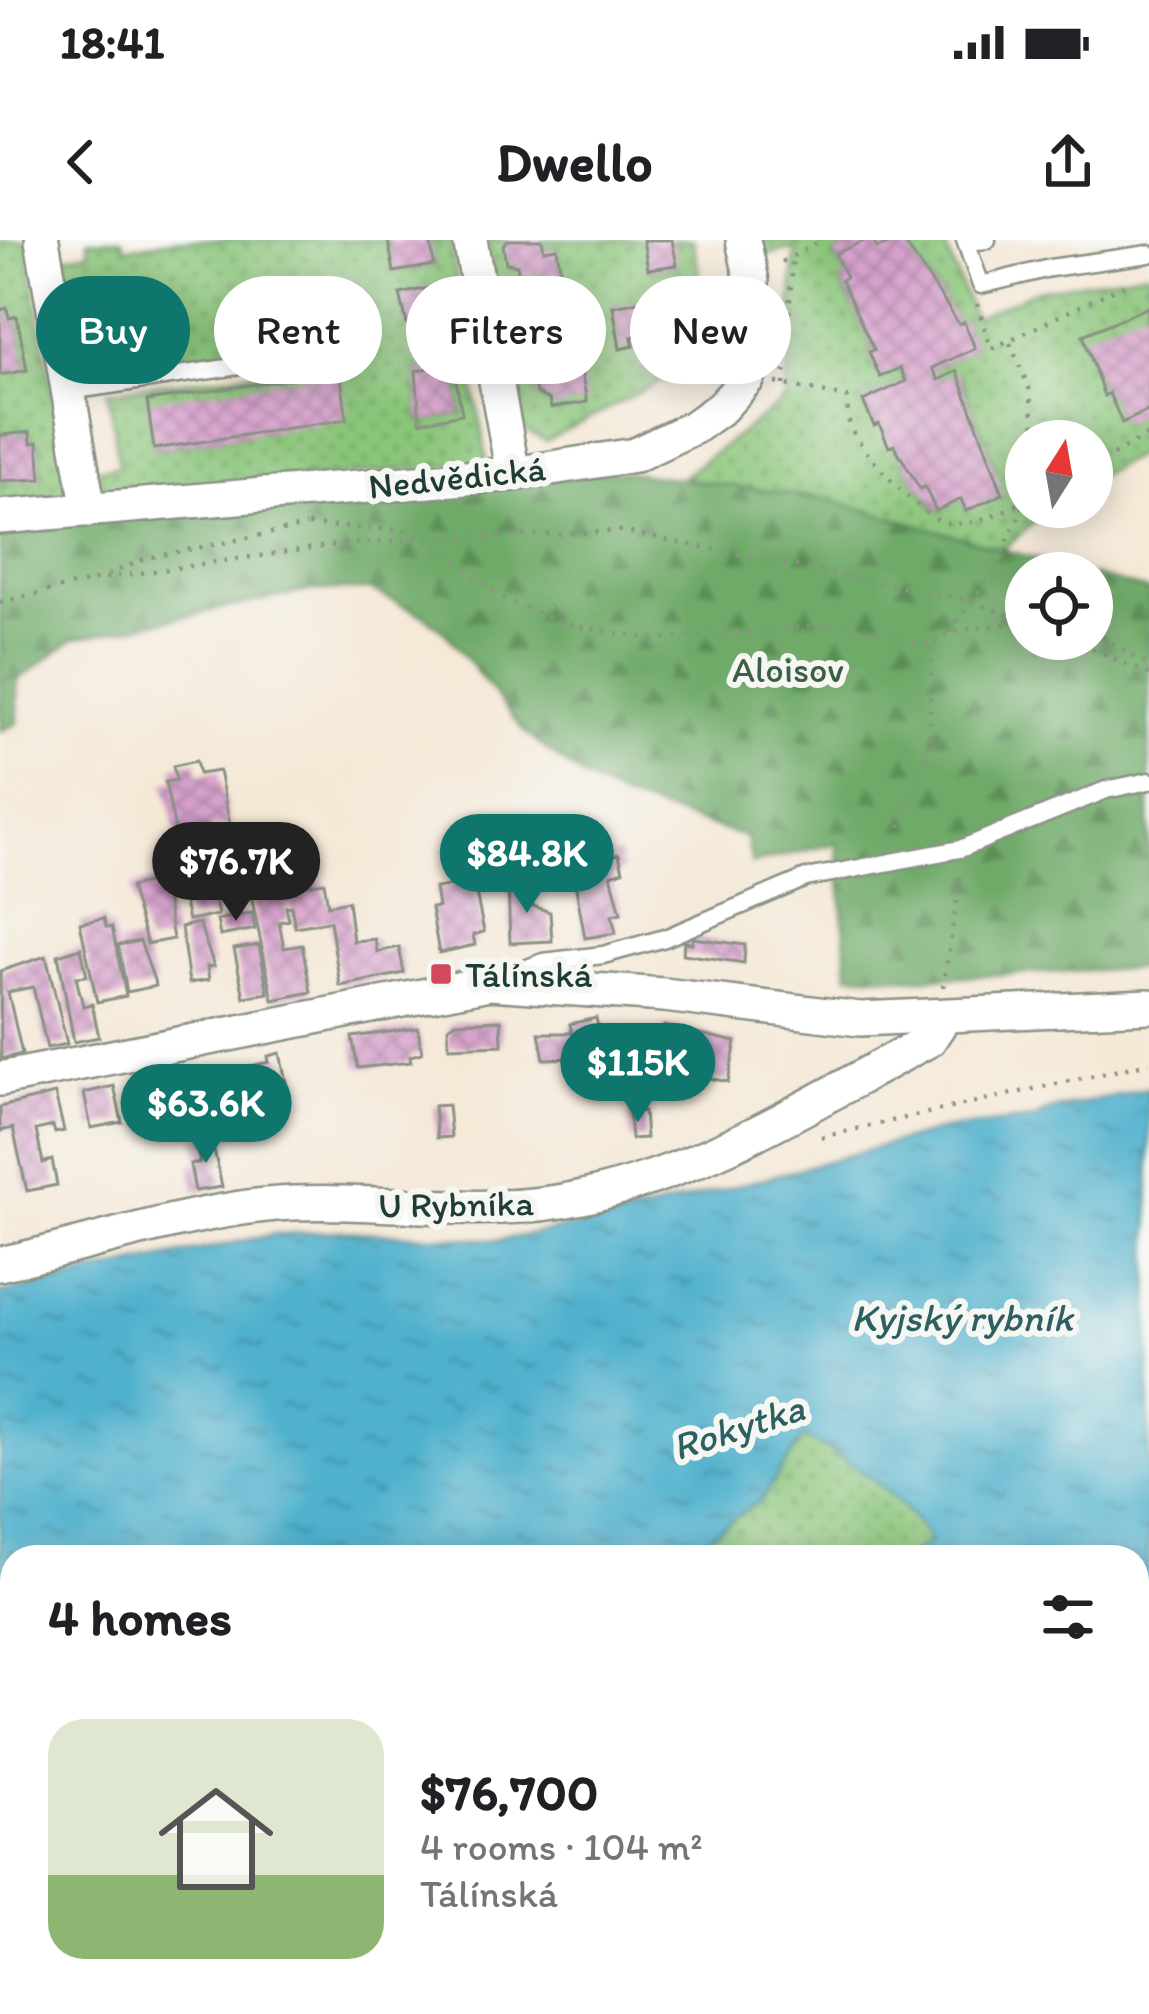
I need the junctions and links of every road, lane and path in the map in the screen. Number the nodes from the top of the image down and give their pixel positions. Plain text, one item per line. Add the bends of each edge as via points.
1 (42, 240) edge
2 (470, 240) edge
3 (743, 240) edge
4 (822, 240) edge
5 (987, 240) edge
6 (966, 241) edge
7 (793, 254) junction
8 (1149, 254) edge
9 (751, 276) edge
10 (760, 276) edge
11 (1142, 276) dead end
12 (981, 285) junction
13 (1009, 341) junction
14 (214, 371) edge
15 (743, 384) edge
16 (779, 384) edge
17 (784, 385) junction
18 (69, 392) junction
19 (1034, 420) edge
20 (1149, 434) edge
21 (1113, 454) edge
22 (513, 474) junction
23 (89, 510) junction
24 (0, 517) edge
25 (308, 525) dead end
26 (420, 537) junction
27 (971, 601) junction
28 (0, 602) edge
29 (1005, 614) edge
30 (1005, 625) edge
31 (949, 632) junction
32 (1113, 645) edge
33 (932, 646) junction
34 (1113, 656) edge
35 (1149, 670) edge
36 (1149, 781) edge
37 (960, 849) junction
38 (888, 860) junction
39 (489, 983) junction
40 (1149, 1006) edge
41 (942, 1009) junction
42 (1149, 1063) edge
43 (0, 1079) edge
44 (815, 1138) dead end
45 (0, 1264) edge

1 - 18 street
2 - 22 street
3 - 9 street
4 - 7 path
5 - 6 lane
6 - 12 lane
7 - 10 path
7 - 17 path
8 - 12 lane
11 - 13 path
12 - 13 path via 976,310 991,349
13 - 19 path
14 - 18 lane
15 - 22 street, Nedvědická via 722,407 651,448
16 - 17 path
17 - 27 path via 847,397 863,448 928,516 949,524 984,519 1026,501
18 - 23 street
20 - 21 path
22 - 23 street, Nedvědická
23 - 24 street, Nedvědická
25 - 26 path
26 - 27 path via 621,532
26 - 28 path via 99,579
26 - 33 path via 503,598 564,624 654,639 844,624
27 - 29 path
27 - 31 path
30 - 31 path
31 - 33 path
32 - 35 path
33 - 38 path via 928,746
34 - 35 path
36 - 37 lane via 1106,790
37 - 38 lane
37 - 41 path
38 - 39 lane via 754,896 665,938 543,962
39 - 41 street via 860,1019
39 - 43 street
40 - 41 street
41 - 45 street, U Rybníka via 929,1040 698,1163 586,1197 467,1212 262,1206
42 - 44 path

